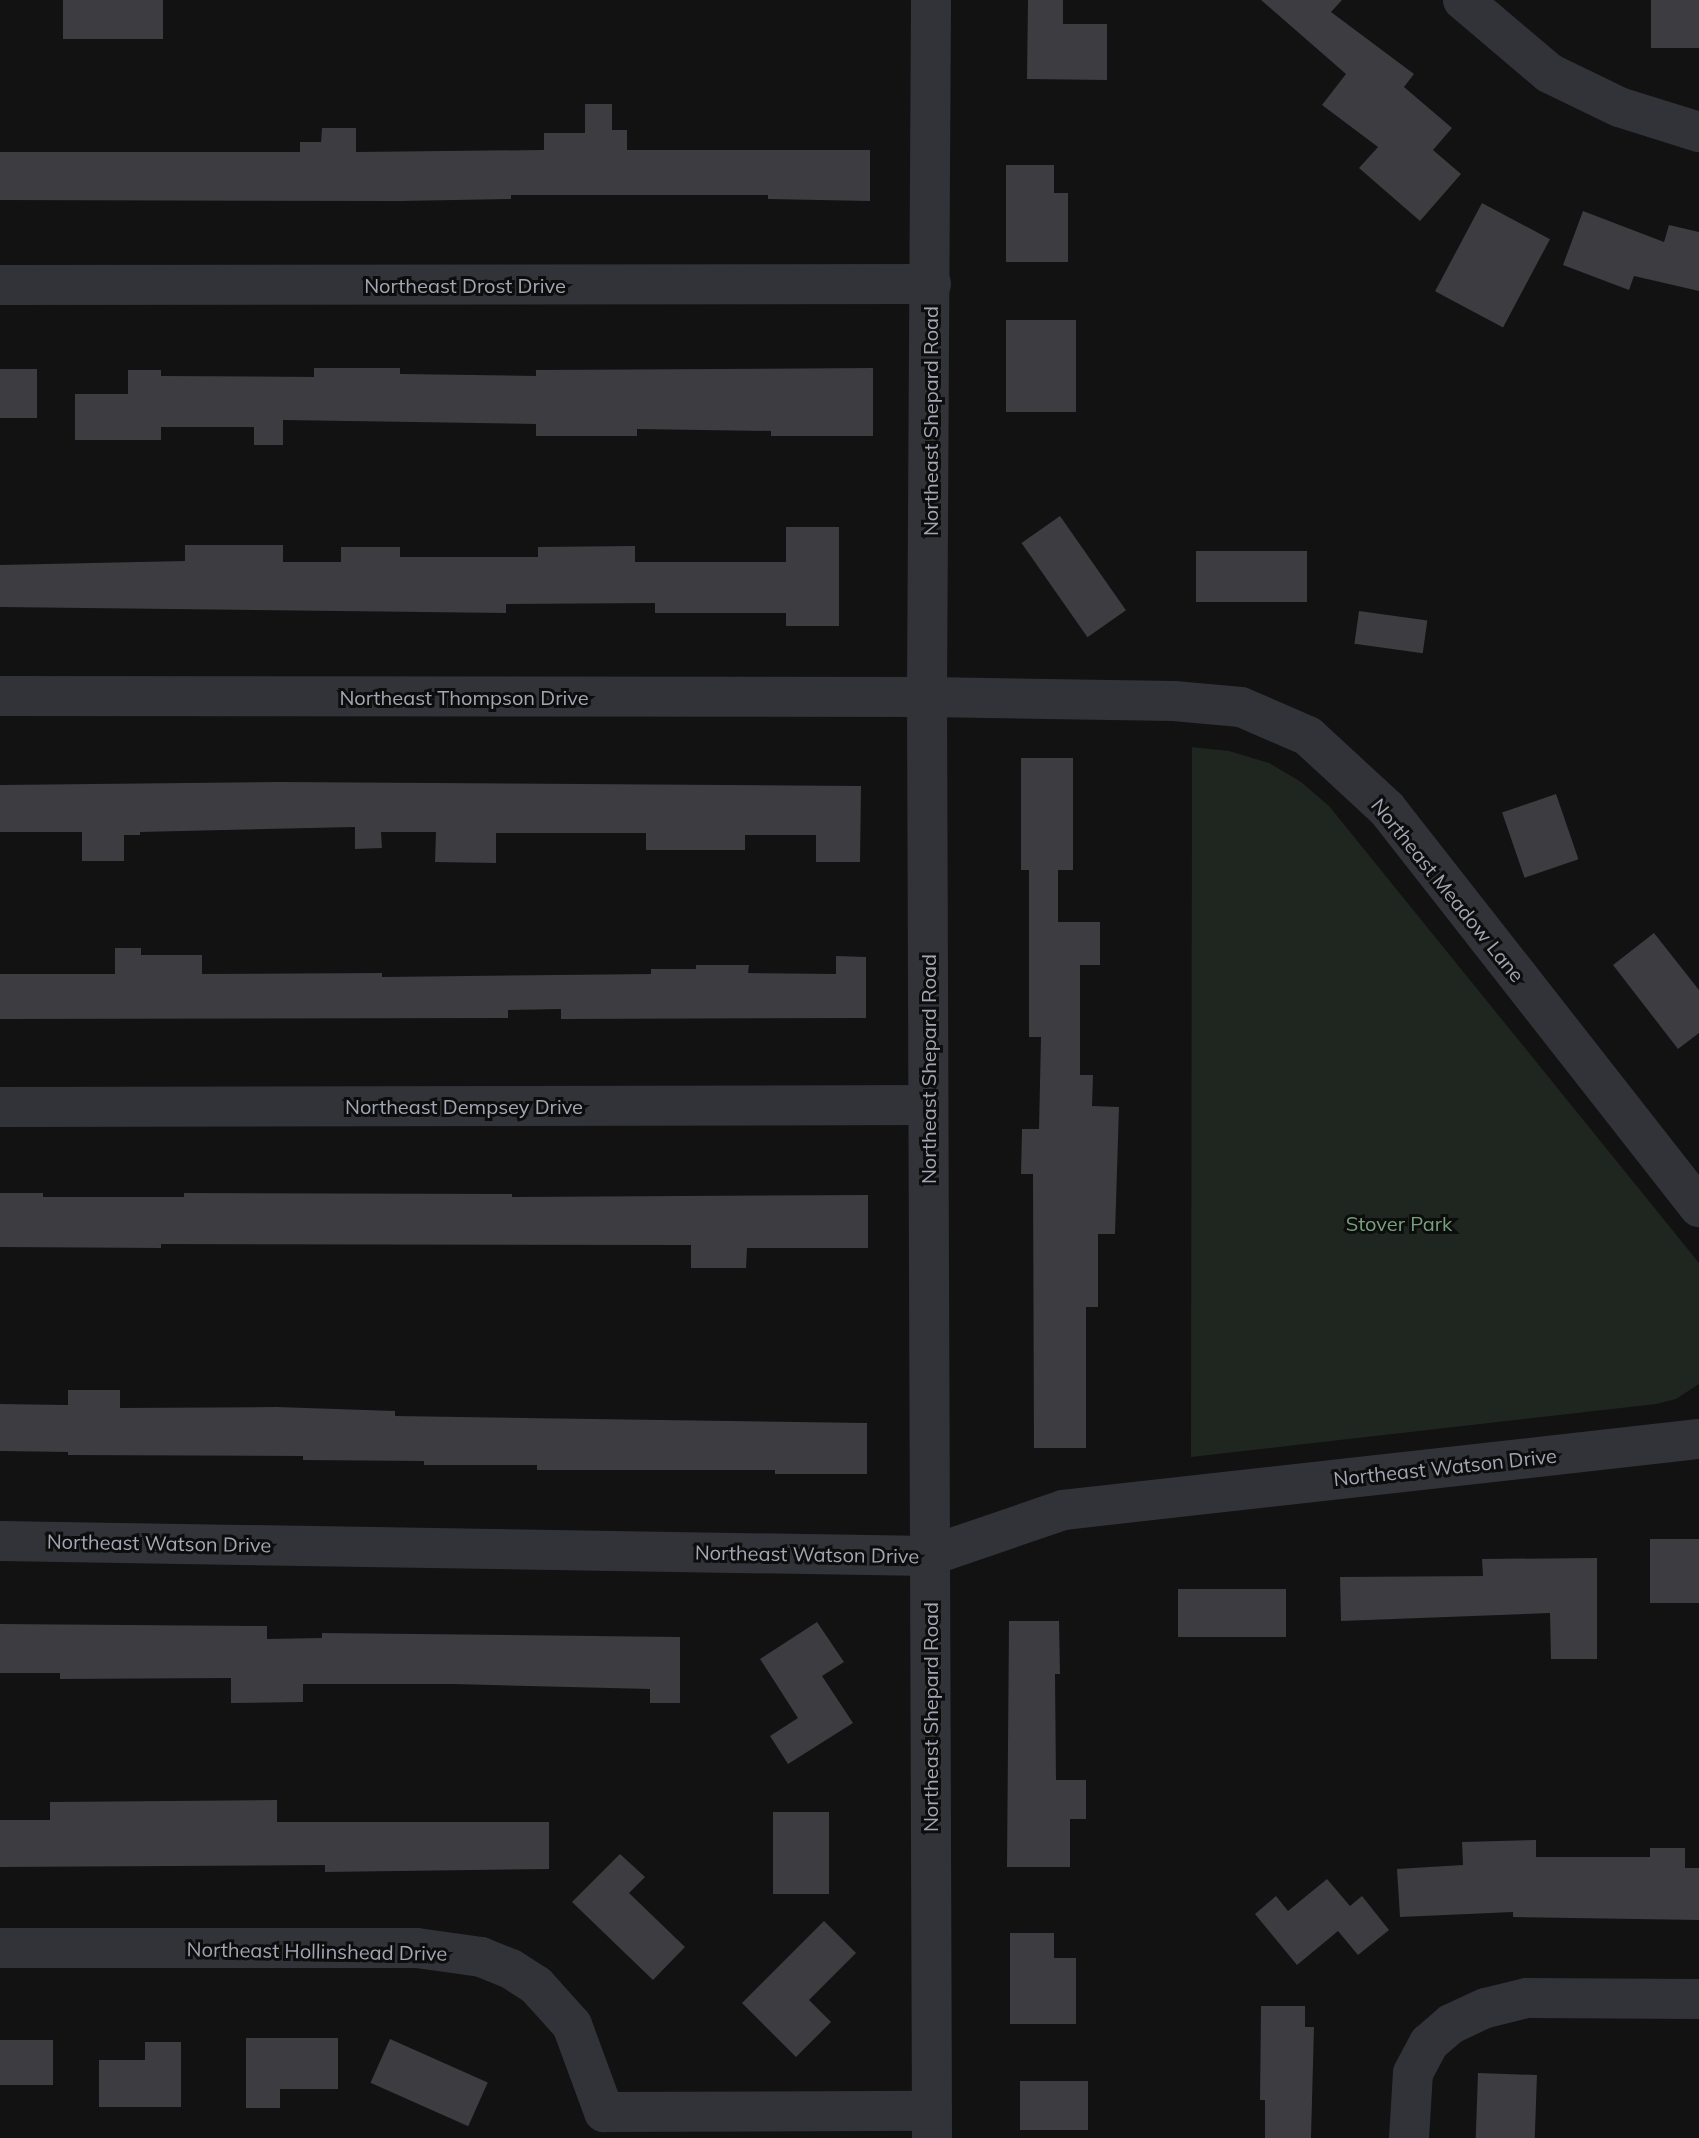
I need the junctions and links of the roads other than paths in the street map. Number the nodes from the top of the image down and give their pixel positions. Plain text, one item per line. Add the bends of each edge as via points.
1 (931, 0) edge
2 (1463, 0) edge
3 (1699, 132) edge
4 (931, 284) junction
5 (0, 285) edge
6 (0, 696) edge
7 (927, 697) junction
8 (928, 1105) junction
9 (0, 1107) edge
10 (1699, 1207) edge
11 (1699, 1439) edge
12 (0, 1541) edge
13 (929, 1556) junction
14 (0, 1948) edge
15 (1699, 1999) edge
16 (932, 2124) edge
17 (594, 2125) edge
18 (1409, 2138) edge

1 - 4 street, Northeast Shepard Road
2 - 3 street via 1549,73 1619,107
4 - 5 street, Northeast Drost Drive
4 - 7 street, Northeast Shepard Road
6 - 7 street, Northeast Thompson Drive
7 - 8 street, Northeast Shepard Road
7 - 10 street, Northeast Meadow Lane via 1241,707 1308,736 1387,809
8 - 9 street, Northeast Dempsey Drive
8 - 13 street, Northeast Shepard Road
11 - 13 street, Northeast Watson Drive via 1063,1510
12 - 13 street, Northeast Watson Drive
13 - 16 street, Northeast Shepard Road
14 - 17 street, Northeast Hollinshead Drive via 417,1948 481,1957 536,1985 572,2025
15 - 18 street via 1527,1998 1451,2024 1429,2043 1413,2073
16 - 17 street, Northeast Hollinshead Drive

